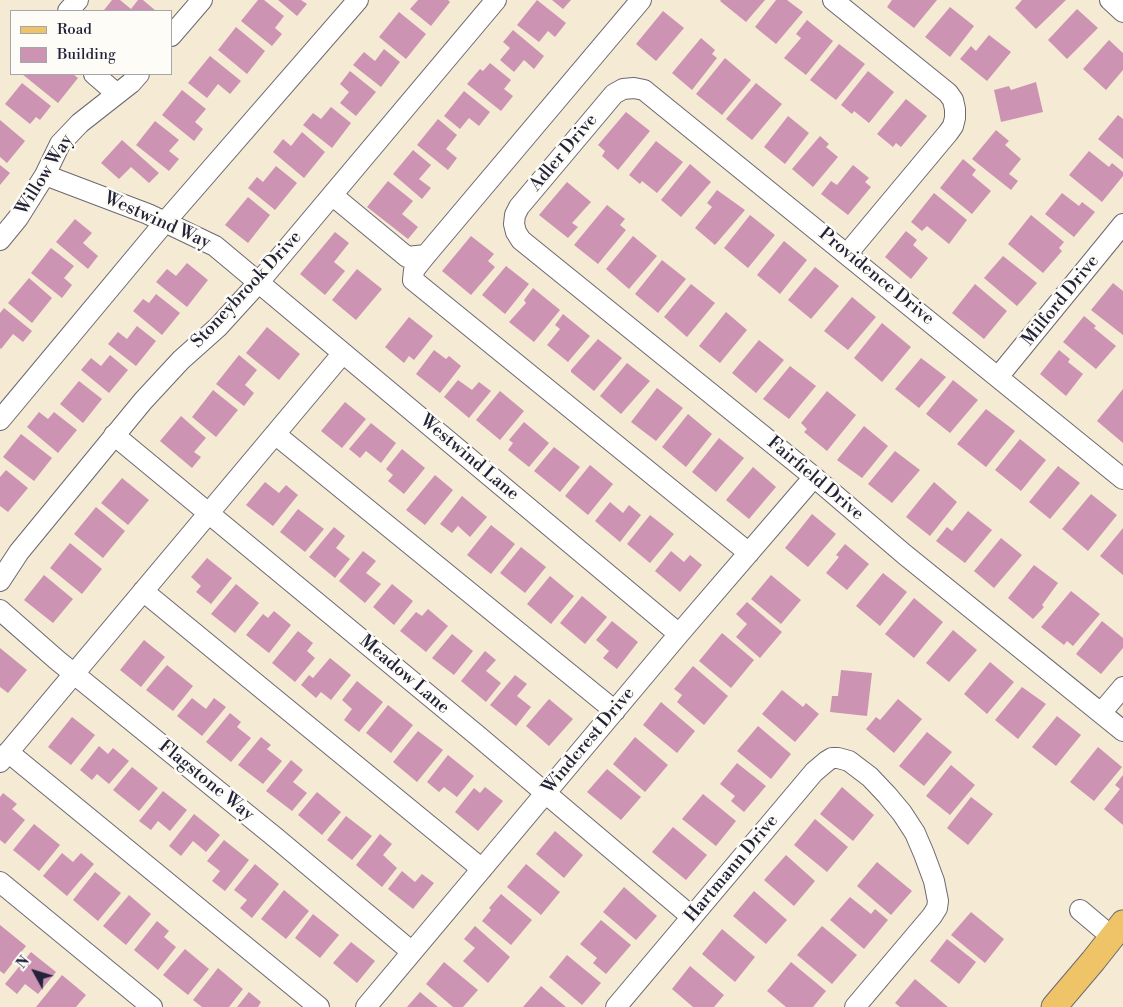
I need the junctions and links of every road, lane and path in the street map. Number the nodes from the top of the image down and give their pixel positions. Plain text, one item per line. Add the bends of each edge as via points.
1 (78, 0) edge
2 (202, 0) edge
3 (358, 0) edge
4 (496, 0) edge
5 (641, 0) edge
6 (834, 0) edge
7 (1110, 0) edge
8 (69, 10) edge
9 (1123, 12) edge
10 (172, 35) edge
11 (95, 75) edge
12 (138, 75) edge
13 (623, 89) joint
14 (117, 94) junction
15 (46, 175) junction
16 (332, 195) junction
17 (165, 222) junction
18 (514, 224) joint
19 (1123, 224) edge
20 (0, 240) edge
21 (847, 254) junction
22 (426, 255) junction
23 (259, 282) junction
24 (343, 353) junction
25 (998, 377) junction
26 (0, 420) edge
27 (275, 434) junction
28 (114, 435) junction
29 (814, 477) junction
30 (1123, 479) edge
31 (208, 514) junction
32 (749, 553) junction
33 (0, 581) edge
34 (143, 591) junction
35 (0, 610) edge
36 (679, 634) junction
37 (74, 673) junction
38 (1123, 687) edge
39 (615, 710) junction
40 (1102, 713) junction
41 (1123, 731) edge
42 (4, 757) edge
43 (545, 793) junction
44 (482, 869) junction
45 (0, 882) edge
46 (1080, 910) dead end
47 (692, 917) junction
48 (1117, 930) edge
49 (412, 952) junction
50 (152, 1007) edge
51 (319, 1007) edge
52 (366, 1007) edge
53 (616, 1007) edge
54 (855, 1007) edge
55 (1054, 1007) edge

1 - 8 street
2 - 10 street
3 - 17 street
4 - 16 street, Stoneybrook Drive
5 - 22 street
6 - 21 street via 948,93 955,109 953,126 948,133
7 - 9 street
11 - 14 street
12 - 14 street, Willow Way
13 - 18 street, Adler Drive via 614,94 520,207
13 - 21 street, Providence Drive via 644,90
14 - 15 street, Willow Way via 80,123 60,144
15 - 17 street, Westwind Way
15 - 20 street, Willow Way
16 - 22 street via 407,257
16 - 23 street, Stoneybrook Drive
17 - 23 street, Westwind Way via 215,246
17 - 26 street
18 - 29 street, Fairfield Drive via 521,240
19 - 25 street, Milford Drive
21 - 25 street, Providence Drive
22 - 32 street via 414,270 413,280
23 - 24 street, Westwind Lane
23 - 28 street, Stoneybrook Drive via 218,327 181,360
24 - 27 street
24 - 36 street, Westwind Lane
25 - 30 street, Providence Drive
27 - 31 street
27 - 39 street
28 - 31 street, Meadow Lane
28 - 33 street, Stoneybrook Drive via 19,552
29 - 32 street, Windcrest Drive
29 - 40 street, Fairfield Drive via 904,554
31 - 34 street
31 - 43 street, Meadow Lane
32 - 36 street, Windcrest Drive
34 - 37 street
34 - 44 street
35 - 37 street, Flagstone Way
36 - 39 street, Windcrest Drive
37 - 42 street
37 - 49 street, Flagstone Way
38 - 40 street
39 - 43 street, Windcrest Drive
40 - 41 street, Fairfield Drive
42 - 51 street
43 - 44 street, Windcrest Drive
43 - 47 street, Meadow Lane
44 - 49 street, Windcrest Drive
45 - 50 street
46 - 48 street
47 - 53 street, Hartmann Drive
47 - 54 street, Hartmann Drive via 821,765 832,758 849,761 870,778 902,813 927,863 938,900 932,916
48 - 55 main road
49 - 52 street, Windcrest Drive

